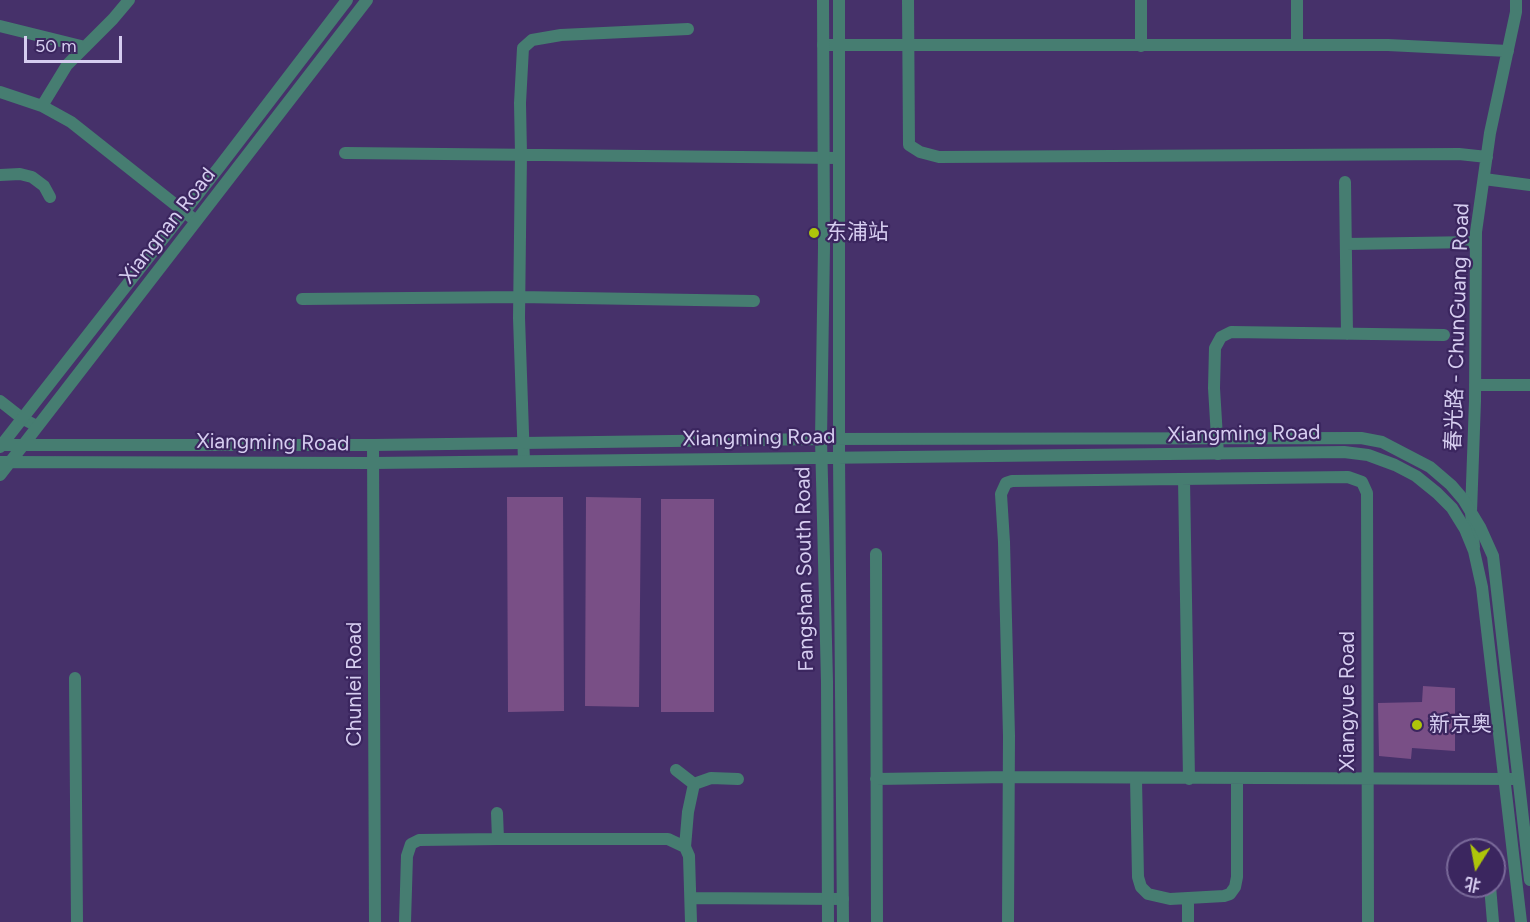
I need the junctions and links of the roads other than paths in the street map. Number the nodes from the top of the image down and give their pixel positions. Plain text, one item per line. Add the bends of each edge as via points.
1 (129, 0) edge
2 (367, 0) edge
3 (823, 0) edge
4 (839, 0) edge
5 (908, 0) edge
6 (1141, 0) edge
7 (1297, 0) edge
8 (1516, 0) edge
9 (345, 1) edge
10 (357, 13) junction
11 (0, 26) edge
12 (688, 28) dead end
13 (839, 44) junction
14 (908, 44) junction
15 (823, 45) junction
16 (1297, 45) junction
17 (1141, 46) junction
18 (85, 47) junction
19 (1508, 51) junction
20 (0, 92) edge
21 (42, 105) junction
22 (345, 153) dead end
23 (521, 154) junction
24 (823, 157) junction
25 (1487, 157) junction
26 (839, 158) junction
27 (0, 164) edge
28 (20, 174) junction
29 (0, 175) edge
30 (1484, 179) junction
31 (1345, 182) dead end
32 (1530, 185) edge
33 (50, 197) dead end
34 (185, 211) junction
35 (196, 221) junction
36 (1476, 242) junction
37 (1346, 244) junction
38 (520, 297) junction
39 (302, 299) dead end
40 (754, 301) dead end
41 (1347, 334) junction
42 (1444, 335) dead end
43 (1475, 385) junction
44 (1530, 385) edge
45 (0, 401) edge
46 (22, 418) junction
47 (37, 426) junction
48 (1218, 438) junction
49 (821, 439) junction
50 (839, 440) junction
51 (524, 443) junction
52 (23, 444) junction
53 (373, 445) junction
54 (1, 446) edge
55 (1218, 454) junction
56 (821, 457) junction
57 (839, 457) junction
58 (524, 461) junction
59 (5, 462) edge
60 (373, 464) junction
61 (0, 476) edge
62 (1184, 479) junction
63 (1471, 512) junction
64 (1474, 551) junction
65 (876, 554) dead end
66 (75, 678) dead end
67 (676, 770) dead end
68 (1009, 777) junction
69 (1505, 778) junction
70 (738, 779) dead end
71 (876, 779) junction
72 (1136, 779) junction
73 (1189, 779) junction
74 (1237, 779) junction
75 (1367, 779) junction
76 (1518, 780) junction
77 (694, 784) junction
78 (497, 813) dead end
79 (498, 839) junction
80 (685, 847) junction
81 (1530, 880) edge
82 (691, 898) junction
83 (828, 898) junction
84 (1491, 898) edge
85 (843, 899) junction
86 (1188, 899) junction
87 (77, 922) edge
88 (375, 922) edge
89 (405, 922) edge
90 (691, 922) edge
91 (828, 922) edge
92 (843, 922) edge
93 (877, 922) edge
94 (1008, 922) edge
95 (1188, 922) edge
96 (1368, 922) edge
97 (1493, 922) edge
98 (1521, 922) edge

1 - 18 street
2 - 10 street, Xiangnan Road
3 - 15 street, Fangshan South Road
4 - 13 street, Fangshan South Road
5 - 14 street
6 - 17 street
7 - 16 street
8 - 19 street, 春光路 - ChunGuang Road
9 - 10 street
9 - 34 street, Xiangnan Road
10 - 35 street, Xiangnan Road
11 - 18 street
12 - 23 street via 532,40 523,48
13 - 14 street
13 - 15 street
13 - 26 street, Fangshan South Road
14 - 17 street
14 - 25 street via 909,145 939,157
15 - 24 street, Fangshan South Road
16 - 17 street
16 - 19 street
18 - 21 street via 67,65
19 - 25 street, 春光路 - ChunGuang Road
20 - 21 street
21 - 34 street via 71,122
22 - 23 street
23 - 24 street
23 - 38 street
24 - 26 street
24 - 49 street, Fangshan South Road
25 - 30 street, 春光路 - ChunGuang Road
26 - 50 street, Fangshan South Road
27 - 28 street
28 - 29 street
28 - 33 street via 44,186
30 - 32 street
30 - 36 street, 春光路 - ChunGuang Road
31 - 37 street
34 - 35 street
34 - 46 street, Xiangnan Road
35 - 47 street, Xiangnan Road
36 - 37 street
36 - 43 street, 春光路 - ChunGuang Road
37 - 41 street
38 - 39 street
38 - 40 street
38 - 51 street
41 - 42 street
41 - 48 street via 1231,332 1221,337 1215,348 1214,368
43 - 44 street
43 - 63 street, 春光路 - ChunGuang Road
45 - 46 street
46 - 47 street
46 - 54 street, Xiangnan Road
47 - 52 street, Xiangnan Road
48 - 50 street, Xiangming Road
48 - 55 street
48 - 63 street, Xiangming Road via 1361,438 1382,442 1430,467
49 - 50 street, Xiangming Road
49 - 51 street, Xiangming Road
49 - 56 street, Fangshan South Road
50 - 57 street, Fangshan South Road
51 - 53 street, Xiangming Road
51 - 58 street
52 - 53 street, Xiangming Road
52 - 54 street, Xiangming Road
52 - 59 street, Xiangnan Road
53 - 60 street, Chunlei Road
55 - 57 street, Xiangming Road
55 - 64 street, Xiangming Road via 1344,452 1368,455 1395,465 1416,476 1444,501 1465,529
56 - 57 street, Xiangming Road
56 - 58 street, Xiangming Road
56 - 83 street, Fangshan South Road
57 - 85 street, Fangshan South Road
58 - 60 street, Xiangming Road
59 - 60 street, Xiangming Road
59 - 61 street, Xiangnan Road
60 - 88 street, Chunlei Road
62 - 68 street via 1006,483 1000,494
62 - 73 street
62 - 75 street, Xiangyue Road via 1348,477 1362,482 1367,493
63 - 64 street, 春光路 - ChunGuang Road
63 - 76 street, Xiangming Road via 1493,556
64 - 69 street via 1482,587
65 - 71 street
66 - 87 street
67 - 77 street
68 - 71 street
68 - 72 street
68 - 94 street
69 - 75 street
69 - 76 street
69 - 98 street
70 - 77 street via 711,778
71 - 93 street
72 - 73 street
72 - 86 street via 1141,887 1157,898
73 - 74 street
74 - 75 street
74 - 86 street via 1235,887 1224,896
75 - 96 street, Xiangyue Road
76 - 81 street, Xiangming Road
77 - 80 street
78 - 79 street
79 - 80 street via 668,839
79 - 89 street via 419,840 411,844 407,856
80 - 82 street
82 - 83 street
82 - 90 street
83 - 85 street
83 - 91 street, Fangshan South Road
84 - 97 street
85 - 92 street, Fangshan South Road
86 - 95 street

